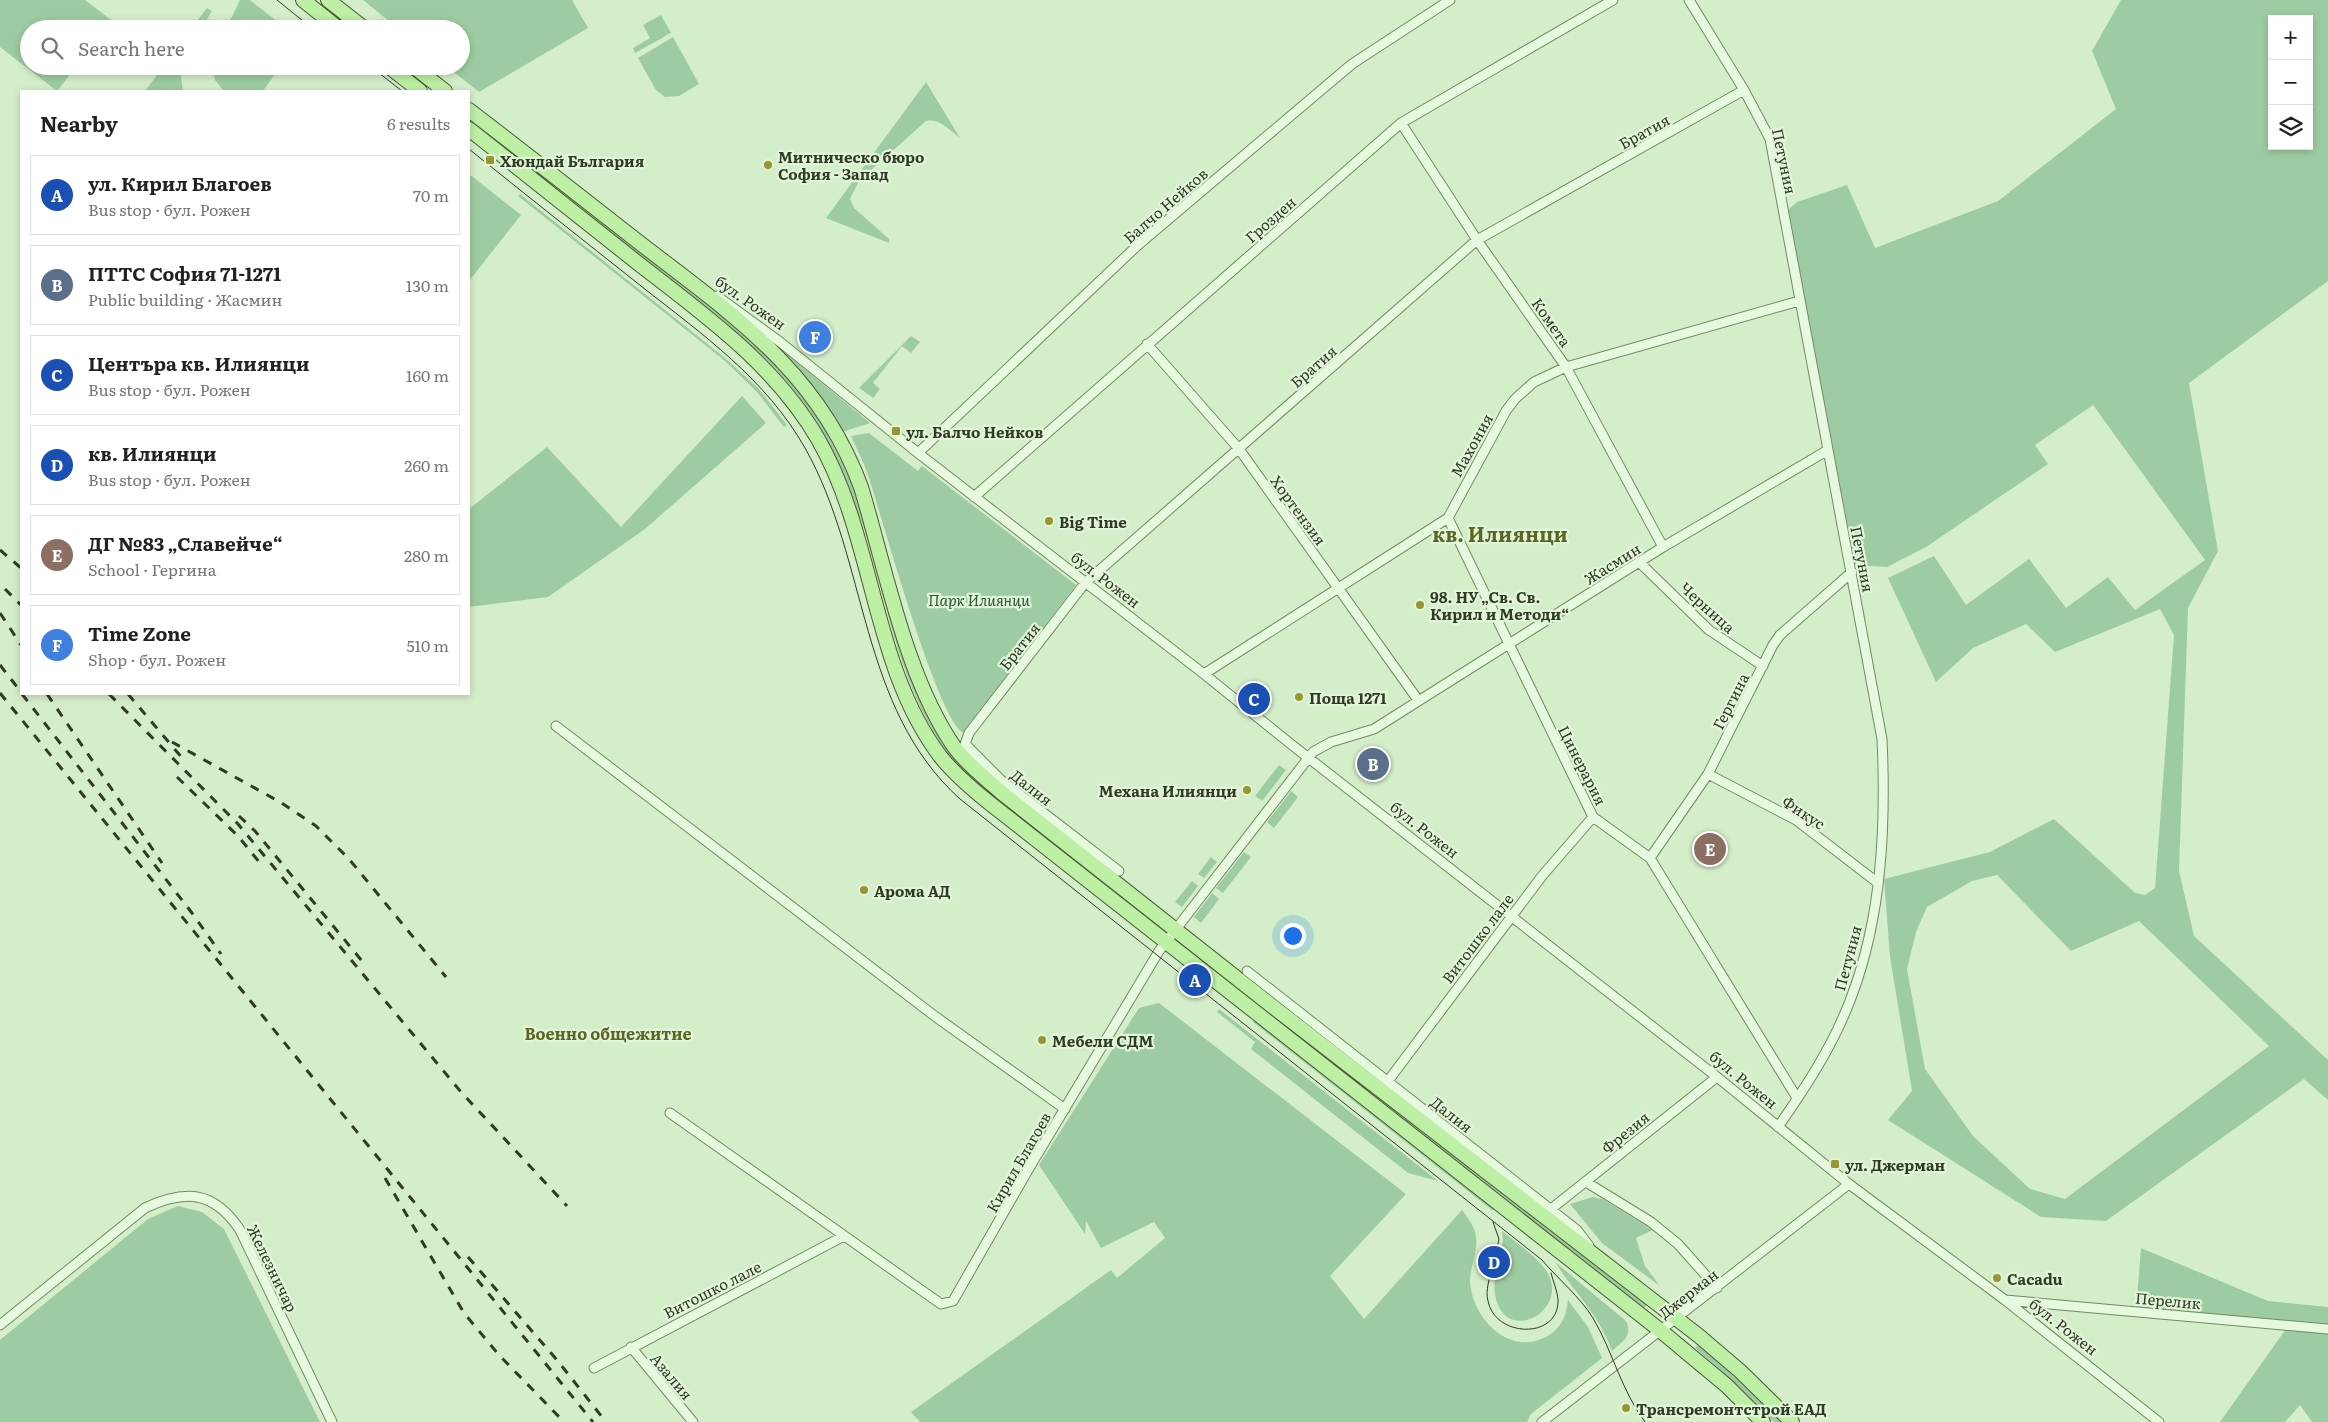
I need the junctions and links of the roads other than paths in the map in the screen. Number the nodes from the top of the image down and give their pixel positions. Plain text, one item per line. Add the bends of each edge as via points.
1 (302, 0) edge
2 (328, 0) edge
3 (1450, 0) edge
4 (1612, 0) edge
5 (1689, 0) edge
6 (328, 20) edge
7 (354, 20) edge
8 (400, 75) edge
9 (425, 75) edge
10 (419, 90) edge
11 (444, 90) edge
12 (1744, 90) junction
13 (470, 111) edge
14 (1401, 123) junction
15 (470, 130) edge
16 (1477, 240) junction
17 (669, 266) junction
18 (1799, 302) junction
19 (1147, 344) junction
20 (1566, 367) junction
21 (1239, 450) junction
22 (1828, 450) junction
23 (918, 453) junction
24 (974, 497) junction
25 (1448, 518) junction
26 (1663, 547) junction
27 (1639, 562) junction
28 (1852, 572) junction
29 (1085, 583) junction
30 (1338, 587) junction
31 (1509, 644) junction
32 (1763, 666) junction
33 (1204, 674) junction
34 (1418, 700) junction
35 (556, 726) dead end
36 (965, 740) joint
37 (1308, 758) junction
38 (1708, 774) junction
39 (1593, 816) junction
40 (1087, 852) junction
41 (1650, 858) junction
42 (1119, 871) dead end
43 (1878, 883) junction
44 (1511, 916) junction
45 (1176, 928) junction
46 (1166, 942) junction
47 (1247, 971) dead end
48 (1276, 1001) junction
49 (1717, 1077) junction
50 (1388, 1081) junction
51 (1797, 1098) junction
52 (1065, 1109) junction
53 (670, 1113) dead end
54 (1778, 1127) junction
55 (1586, 1182) junction
56 (1849, 1184) junction
57 (1551, 1209) junction
58 (844, 1236) junction
59 (1600, 1260) junction
60 (1717, 1288) junction
61 (2005, 1300) junction
62 (1677, 1318) junction
63 (0, 1325) edge
64 (2328, 1328) edge
65 (1661, 1331) junction
66 (630, 1347) junction
67 (594, 1368) dead end
68 (332, 1422) edge
69 (693, 1422) edge
70 (1542, 1422) edge
71 (1763, 1422) edge
72 (1792, 1422) edge
73 (2159, 1422) edge

1 - 6 main road
2 - 7 main road
3 - 23 street, Балчо Нейков via 1352,64 1138,245
4 - 14 street, Грозден
5 - 12 street, Петуния
8 - 10 main road
9 - 11 main road
12 - 16 street, Братия
12 - 18 street, Петуния via 1770,139
13 - 17 main road, бул. Рожен
14 - 16 street, Комета
14 - 19 street, Грозден
15 - 46 main road via 714,322 777,380 802,412 836,475 902,683 933,746 971,788
16 - 20 street, Комета
16 - 21 street, Братия
17 - 23 street, бул. Рожен via 742,313
17 - 40 main road, бул. Рожен via 773,351 801,381 830,423 861,487 918,675 956,750 989,781
18 - 20 street, Махония
18 - 22 street, Петуния
19 - 21 street, Хортензия
19 - 24 street, Грозден
20 - 25 street, Махония via 1534,382 1515,399 1494,431
20 - 26 street, Комета
21 - 29 street, Братия
21 - 30 street, Хортензия
22 - 26 street, Жасмин
22 - 28 street, Петуния
23 - 24 street, бул. Рожен
24 - 29 street, бул. Рожен
25 - 30 street
25 - 31 street, Цинерария
26 - 27 street, Жасмин
27 - 31 street, Жасмин
27 - 32 street, Черница via 1709,630
28 - 32 street, Гергина via 1780,635
28 - 43 street, Петуния via 1882,739 1884,788
29 - 33 street, бул. Рожен
29 - 36 street, Братия
30 - 33 street
30 - 34 street, Хортензия
31 - 34 street, Жасмин
31 - 39 street, Цинерария
32 - 38 street, Гергина
33 - 37 street, бул. Рожен
34 - 37 street, Жасмин via 1374,729 1320,746
35 - 52 street via 936,1017
36 - 40 street, Далия via 969,750 1000,780
37 - 44 street, бул. Рожен
37 - 45 street, Кирил Благоев
38 - 41 street, Гергина
38 - 43 street, Фикус via 1796,820
39 - 41 street, Цинерария
39 - 44 street, Витошко лале
40 - 42 street, Далия
40 - 45 main road, бул. Рожен
41 - 51 street, Цинерария
43 - 51 street, Петуния via 1862,961 1850,1000
44 - 49 street, бул. Рожен
44 - 50 street, Витошко лале
45 - 46 street, Кирил Благоев
45 - 48 main road, бул. Рожен
46 - 52 street, Кирил Благоев
46 - 65 main road
47 - 48 street, Далия
48 - 50 street, Далия
48 - 59 main road, бул. Рожен
49 - 54 street, бул. Рожен
49 - 55 street, Фрезия
50 - 57 street, Далия
51 - 54 street, Петуния
52 - 58 street, Кирил Благоев via 950,1304 941,1304
53 - 58 street, Кирил Благоев
54 - 56 street, бул. Рожен
55 - 57 street, Фрезия
55 - 60 street via 1651,1222 1678,1244
56 - 60 street, Джерман
56 - 61 street, бул. Рожен
57 - 59 street, Далия via 1577,1230
58 - 66 street, Витошко лале
59 - 62 main road, бул. Рожен
60 - 62 street, Джерман
61 - 64 street, Перелик
61 - 73 street, бул. Рожен
62 - 65 street, Джерман
62 - 72 main road, бул. Рожен via 1740,1371
63 - 68 street, Железничар via 145,1208 168,1197 207,1200 223,1208 240,1230
65 - 70 street, Джерман
65 - 71 main road
66 - 67 street, Витошко лале
66 - 69 street, Азалия

